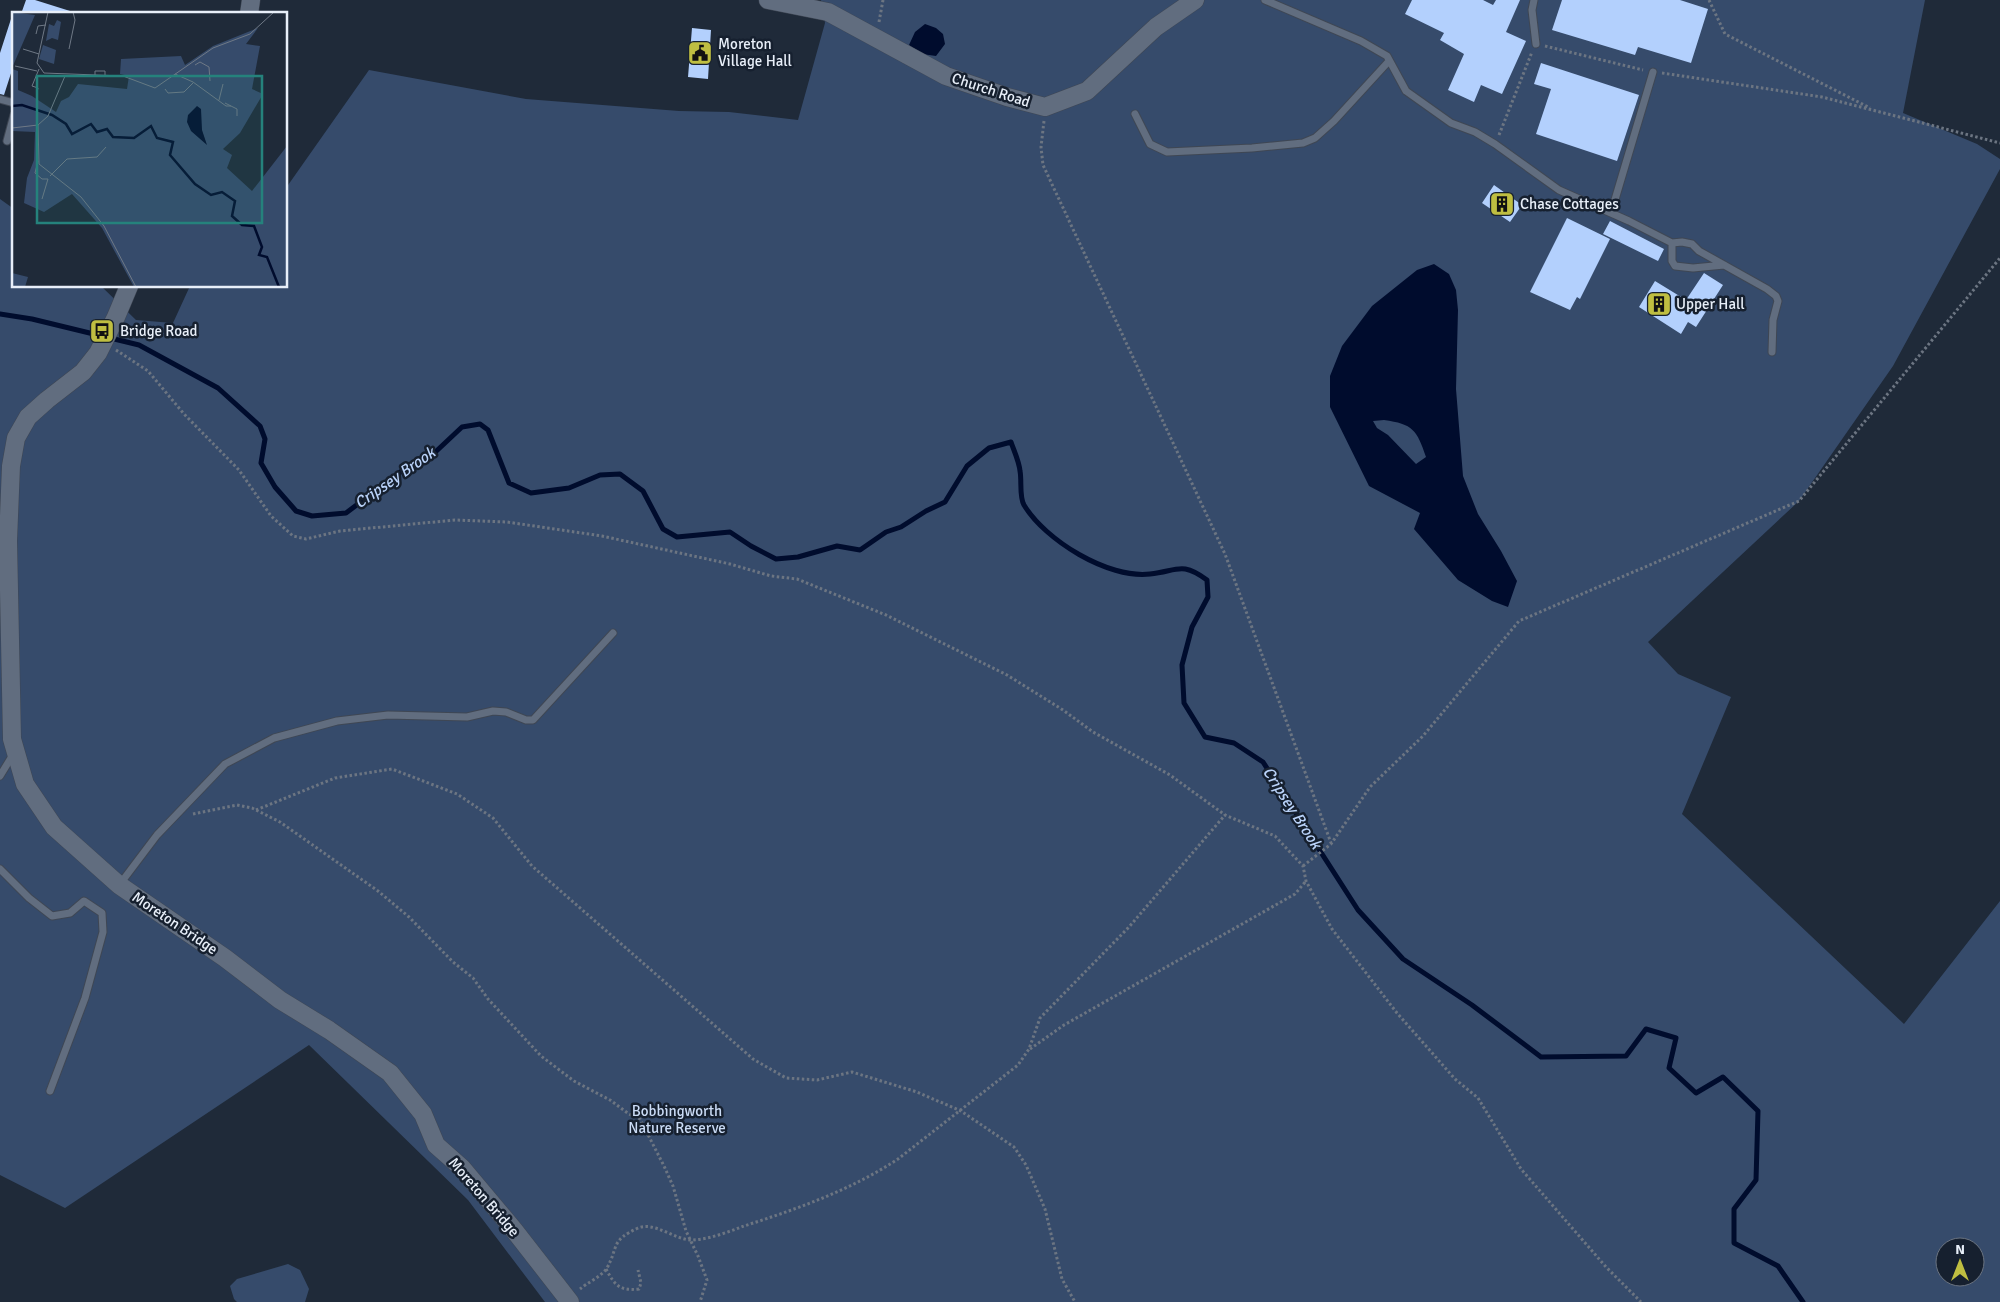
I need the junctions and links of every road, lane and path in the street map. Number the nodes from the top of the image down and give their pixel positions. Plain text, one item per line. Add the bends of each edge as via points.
1 (768, 0) edge
2 (883, 0) edge
3 (1195, 0) edge
4 (1265, 0) edge
5 (1534, 0) edge
6 (1709, 0) edge
7 (876, 37) junction
8 (1536, 44) dead end
9 (1389, 61) junction
10 (1653, 72) dead end
11 (1045, 107) junction
12 (1135, 114) dead end
13 (12, 122) edge
14 (7, 141) dead end
15 (2000, 143) edge
16 (1611, 213) junction
17 (1672, 243) junction
18 (2000, 258) edge
19 (1724, 265) junction
20 (128, 288) edge
21 (1772, 352) dead end
22 (95, 357) junction
23 (8, 441) edge
24 (613, 633) dead end
25 (15, 752) junction
26 (0, 776) edge
27 (256, 810) junction
28 (1225, 815) junction
29 (174, 817) junction
30 (1331, 844) junction
31 (1302, 866) junction
32 (0, 869) edge
33 (1306, 880) junction
34 (120, 885) junction
35 (1029, 1049) junction
36 (50, 1091) dead end
37 (961, 1111) junction
38 (691, 1241) junction
39 (606, 1269) junction
40 (638, 1270) dead end
41 (569, 1300) edge
42 (700, 1302) edge
43 (1075, 1302) edge
44 (1641, 1302) edge

1 - 7 street, Church Road via 828,12
2 - 7 path
3 - 11 street, Church Road via 1156,27 1086,91
4 - 9 lane via 1361,41 1387,56
5 - 8 lane
6 - 15 path via 1725,34 1877,111
7 - 11 street, Church Road via 946,76
9 - 12 lane via 1334,121 1315,138 1303,143 1167,152 1150,144
9 - 16 lane via 1406,91 1450,123 1475,132 1559,190
10 - 16 lane
11 - 30 path via 1041,146 1043,165 1225,554
13 - 14 lane
16 - 17 lane
17 - 19 lane via 1692,244
17 - 19 lane via 1675,266
18 - 30 path via 1799,501 1519,621 1423,736 1370,786
19 - 21 lane via 1776,296
20 - 22 street
22 - 23 street via 83,372 28,418
22 - 28 path via 116,350 148,371 184,414 239,470 271,516 293,536 306,539 340,531 455,520 507,522 602,536 771,576 797,579 886,615 1007,675 1093,732 1170,775
23 - 25 street, Moreton Bridge via 11,466 8,541 12,739
24 - 29 lane via 533,720 493,711 467,717 388,715 337,722 274,738 225,764
25 - 26 lane
25 - 34 street, Moreton Bridge via 25,784 54,827
27 - 29 path via 237,806
27 - 37 path via 335,778 392,769 457,794 493,818 532,866 753,1059 786,1078 817,1080 852,1072 917,1092
27 - 38 path via 280,822 378,890 472,978 541,1056 574,1081 640,1119 664,1166
28 - 31 path via 1275,836
28 - 35 path via 1129,927 1040,1018
29 - 34 lane
30 - 31 path
31 - 33 path
32 - 36 lane via 52,916 70,913 84,901 102,913 104,932 86,998
33 - 35 path via 1296,894 1064,1025
33 - 44 path via 1332,929 1397,1013 1455,1079 1478,1098 1520,1169
34 - 41 street, Moreton Bridge via 280,1000 390,1073 423,1114 436,1145 462,1168
35 - 37 path via 1018,1065
37 - 38 path via 898,1159 851,1187 762,1221
37 - 43 path via 1014,1147 1026,1165 1046,1209 1062,1278
38 - 39 path via 654,1228 640,1227 621,1237
38 - 42 path via 707,1280
39 - 40 path via 617,1286 626,1290 639,1289
39 - 41 path

